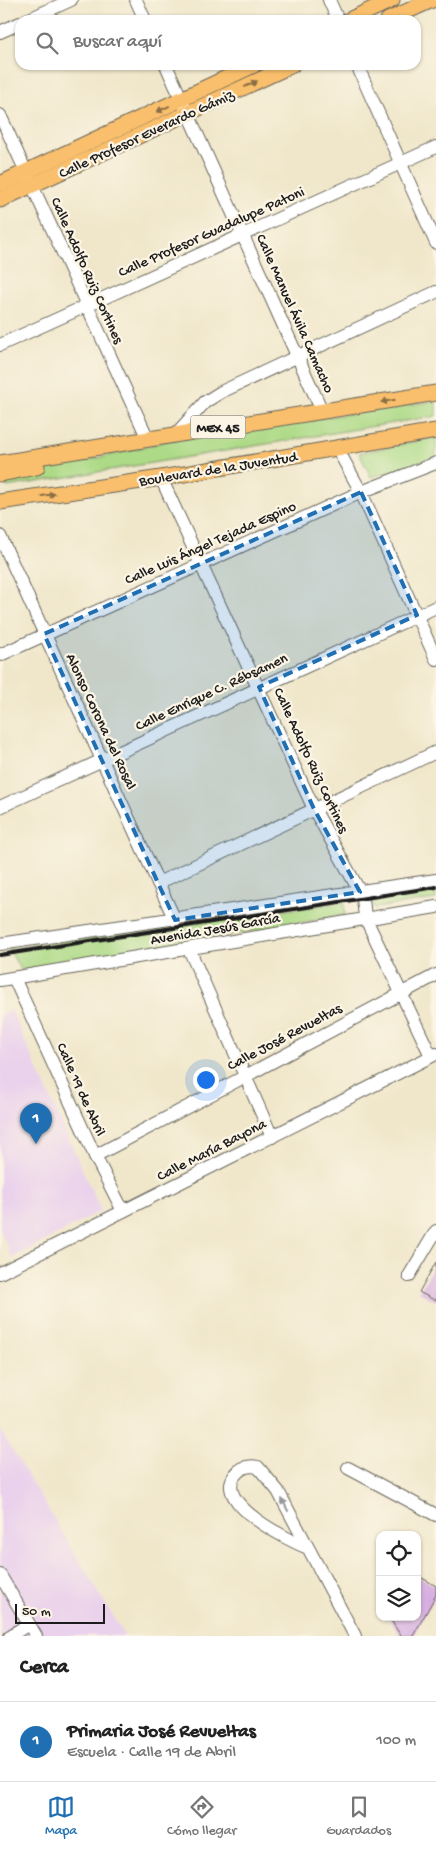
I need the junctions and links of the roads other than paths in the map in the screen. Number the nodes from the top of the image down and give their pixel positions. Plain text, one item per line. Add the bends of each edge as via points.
1 (71, 0) edge
2 (136, 0) edge
3 (329, 0) edge
4 (392, 0) edge
5 (432, 0) edge
6 (38, 15) edge
7 (144, 15) edge
8 (336, 15) edge
9 (360, 15) edge
10 (399, 15) edge
11 (15, 25) edge
12 (0, 32) edge
13 (168, 70) edge
14 (246, 70) edge
15 (279, 70) edge
16 (359, 70) edge
17 (185, 107) junction
18 (0, 114) edge
19 (436, 147) edge
20 (400, 163) junction
21 (29, 179) junction
22 (0, 184) edge
23 (0, 200) edge
24 (243, 234) junction
25 (436, 243) edge
26 (436, 292) edge
27 (86, 305) junction
28 (0, 345) edge
29 (298, 355) junction
30 (436, 393) edge
31 (322, 411) junction
32 (436, 431) edge
33 (176, 434) junction
34 (148, 439) junction
35 (105, 446) junction
36 (337, 448) junction
37 (0, 463) edge
38 (436, 463) edge
39 (0, 474) edge
40 (161, 478) junction
41 (361, 492) junction
42 (0, 502) edge
43 (0, 536) edge
44 (202, 563) junction
45 (436, 607) edge
46 (417, 615) junction
47 (44, 634) junction
48 (0, 655) edge
49 (436, 659) edge
50 (259, 687) junction
51 (436, 752) edge
52 (102, 760) junction
53 (0, 807) edge
54 (314, 809) junction
55 (436, 880) edge
56 (158, 883) junction
57 (360, 892) junction
58 (436, 907) edge
59 (365, 917) junction
60 (175, 920) junction
61 (0, 944) edge
62 (189, 950) junction
63 (436, 975) edge
64 (14, 978) junction
65 (0, 980) edge
66 (403, 993) junction
67 (434, 1055) edge
68 (245, 1074) junction
69 (272, 1136) junction
70 (94, 1156) junction
71 (123, 1211) junction
72 (436, 1231) edge
73 (0, 1273) edge
74 (409, 1276) dead end
75 (348, 1468) dead end
76 (436, 1516) edge
77 (308, 1548) junction
78 (0, 1575) edge
79 (29, 1624) junction
80 (10, 1636) edge
81 (36, 1636) edge
82 (355, 1636) edge

1 - 6 street
2 - 7 street
3 - 8 street
4 - 9 main road
5 - 10 main road
11 - 12 street
13 - 17 street, Calle Manuel Ávila Camacho
14 - 17 main road, Calle Profesor Everardo Gámiz
17 -> 15 main road, Calle Profesor Everardo Gámiz
16 - 20 street
17 - 21 main road, Calle Profesor Everardo Gámiz
17 - 24 street, Calle Manuel Ávila Camacho
18 - 21 street, Calle Adolfo Ruiz Cortines
19 - 20 street, Calle Profesor Guadalupe Patoni
20 - 24 street, Calle Profesor Guadalupe Patoni
20 - 25 street
21 - 22 main road, Calle Profesor Everardo Gámiz
21 - 23 main road, Calle Profesor Everardo Gámiz
21 - 27 street, Calle Adolfo Ruiz Cortines
24 - 27 street, Calle Profesor Guadalupe Patoni
24 - 29 street, Calle Manuel Ávila Camacho
26 - 29 street
27 - 28 street, Calle Profesor Guadalupe Patoni
27 - 34 street, Calle Adolfo Ruiz Cortines
29 - 31 street, Calle Manuel Ávila Camacho
29 - 33 street via 205,402
30 -> 31 main road, MEX 45
31 - 33 main road, MEX 45
32 - 36 main road, Boulevard de la Juventud
33 - 34 main road, MEX 45
34 - 35 main road, MEX 45
35 - 37 main road, MEX 45
35 - 39 main road via 86,457
36 - 40 main road, Boulevard de la Juventud
36 - 41 street
38 - 41 street, Calle Luis Ángel Tejada Espino
42 -> 40 main road, Boulevard de la Juventud
40 - 44 street, Calle Adolfo Ruiz Cortines
41 - 44 street, Calle Luis Ángel Tejada Espino
41 - 46 street
43 - 47 street, Alonso Corona del Rosal
44 - 47 street, Calle Luis Ángel Tejada Espino
44 - 50 street, Calle Adolfo Ruiz Cortines
45 - 46 street, Calle Enrique C. Rébsamen
46 - 49 street
46 - 50 street, Calle Enrique C. Rébsamen
47 - 48 street, Calle Luis Ángel Tejada Espino
47 - 52 street, Alonso Corona del Rosal
50 - 52 street, Calle Enrique C. Rébsamen
50 - 54 street, Calle Adolfo Ruiz Cortines
51 - 54 street
52 - 53 street, Calle Enrique C. Rébsamen
52 - 56 street, Alonso Corona del Rosal
54 - 56 street
54 - 57 street, Calle Adolfo Ruiz Cortines
55 - 57 street, Avenida Jesús García
56 - 60 street, Alonso Corona del Rosal
57 - 59 street, Calle Adolfo Ruiz Cortines
57 - 60 street, Avenida Jesús García
58 - 59 street, Avenida Jesús García
59 - 62 street, Avenida Jesús García
59 - 66 street, Calle Adolfo Ruiz Cortines
60 - 61 street, Avenida Jesús García
62 - 64 street, Avenida Jesús García
62 - 68 street
63 - 66 street, Calle José Revueltas
64 - 65 street, Avenida Jesús García
64 - 70 street, Calle 19 de Abril
66 - 67 street, Calle Adolfo Ruiz Cortines
66 - 68 street, Calle José Revueltas
67 - 69 street, Calle María Bayona
68 - 69 street
68 - 70 street, Calle José Revueltas
69 - 71 street, Calle María Bayona
70 - 71 street, Calle 19 de Abril
71 - 73 street, Calle María Bayona
72 - 74 street
75 - 76 street
77 -> 77 street via 278,1491 264,1472 252,1466 237,1472 232,1478 230,1492 238,1504 285,1538
77 - 82 street
78 - 79 street
79 - 80 street
79 - 81 street

